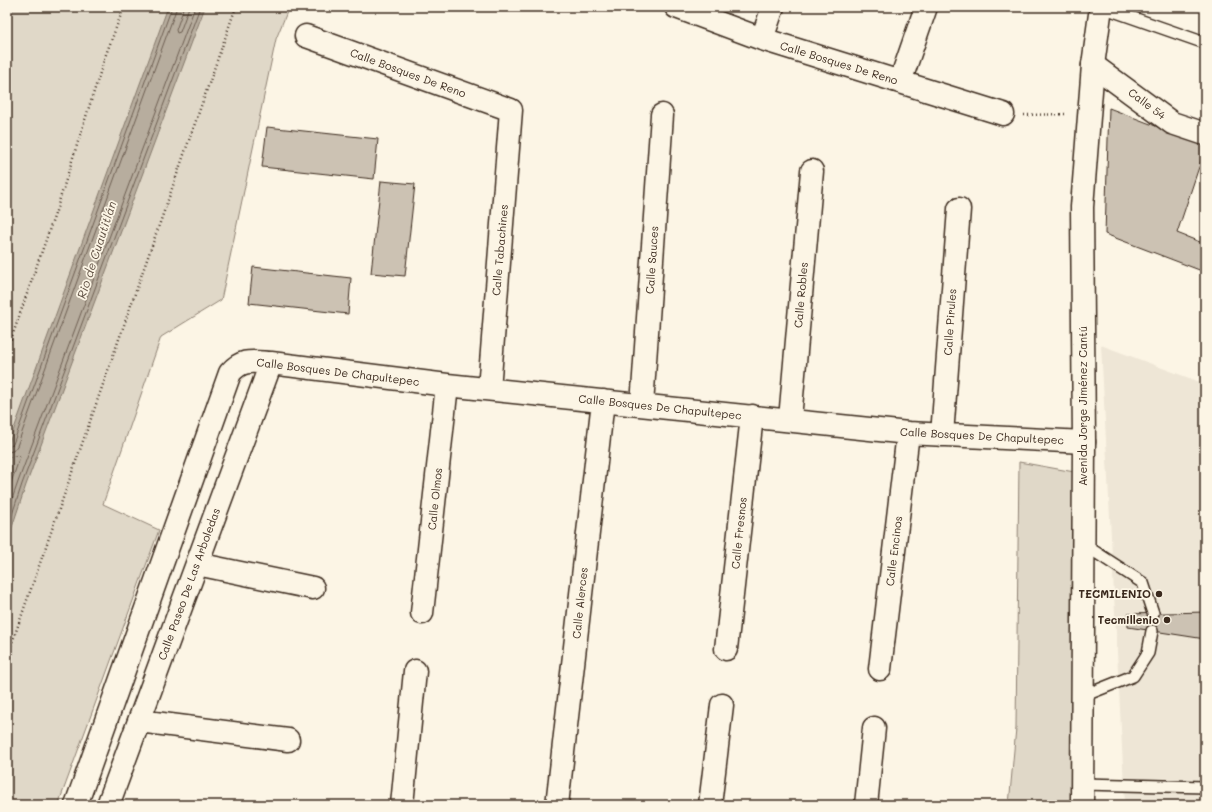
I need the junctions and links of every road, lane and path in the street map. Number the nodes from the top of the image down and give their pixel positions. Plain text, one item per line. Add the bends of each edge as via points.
1 (124, 7) edge
2 (236, 7) edge
3 (676, 7) edge
4 (773, 7) edge
5 (926, 7) edge
6 (1101, 7) edge
7 (306, 36) dead end
8 (762, 39) junction
9 (1205, 43) edge
10 (1093, 64) junction
11 (900, 82) junction
12 (511, 110) joint
13 (1090, 113) junction
14 (1003, 114) joint
15 (662, 115) dead end
16 (1205, 134) edge
17 (812, 171) dead end
18 (959, 209) dead end
19 (7, 351) edge
20 (271, 363) junction
21 (447, 385) junction
22 (489, 389) junction
23 (603, 401) junction
24 (642, 405) junction
25 (752, 416) junction
26 (790, 420) junction
27 (908, 433) junction
28 (942, 436) junction
29 (1084, 442) junction
30 (1083, 544) junction
31 (197, 564) junction
32 (313, 588) dead end
33 (422, 613) dead end
34 (1153, 613) dead end
35 (1152, 631) dead end
36 (726, 649) dead end
37 (7, 657) edge
38 (880, 669) dead end
39 (415, 671) dead end
40 (1083, 696) junction
41 (722, 705) dead end
42 (139, 721) junction
43 (874, 728) dead end
44 (288, 740) dead end
45 (1205, 787) edge
46 (1082, 795) edge
47 (76, 805) edge
48 (108, 805) edge
49 (402, 805) edge
50 (557, 805) edge
51 (710, 805) edge
52 (866, 805) edge

1 - 19 path
2 - 37 path
3 - 8 street, Calle Bosques De Reno
4 - 8 street
5 - 11 street
6 - 9 lane
6 - 10 street, Avenida Jorge Jiménez Cantú
7 - 12 street, Calle Bosques De Reno
8 - 11 street, Calle Bosques De Reno
10 - 13 street, Avenida Jorge Jiménez Cantú
10 - 16 street, Calle 54 via 1172,123
11 - 14 street, Calle Bosques De Reno
12 - 22 street, Calle Tabachines
13 - 14 path
13 - 29 street, Avenida Jorge Jiménez Cantú via 1082,207
15 - 24 street, Calle Sauces
17 - 26 street, Calle Robles
18 - 28 street, Calle Pirules
20 - 21 street, Calle Bosques De Chapultepec
20 - 31 street, Calle Paseo De Las Arboledas
20 - 47 street, Calle Bosques De Chapultepec via 249,362 237,366 230,373
21 - 22 street, Calle Bosques De Chapultepec
21 - 33 street, Calle Olmos
22 - 23 street, Calle Bosques De Chapultepec
23 - 24 street, Calle Bosques De Chapultepec
23 - 50 street, Calle Alerces
24 - 25 street, Calle Bosques De Chapultepec
25 - 26 street, Calle Bosques De Chapultepec
25 - 36 street, Calle Fresnos
26 - 27 street, Calle Bosques De Chapultepec
27 - 28 street, Calle Bosques De Chapultepec
27 - 38 street, Calle Encinos
28 - 29 street, Calle Bosques De Chapultepec
29 - 30 street, Avenida Jorge Jiménez Cantú
30 - 34 lane via 1143,583
30 - 40 street, Avenida Jorge Jiménez Cantú
31 - 32 street
31 - 42 street, Calle Paseo De Las Arboledas
35 - 40 lane via 1148,653 1133,676
39 - 49 street
40 - 46 street, Avenida Jorge Jiménez Cantú
41 - 51 street
42 - 44 street
42 - 48 street, Calle Paseo De Las Arboledas
43 - 52 street
45 - 46 lane

